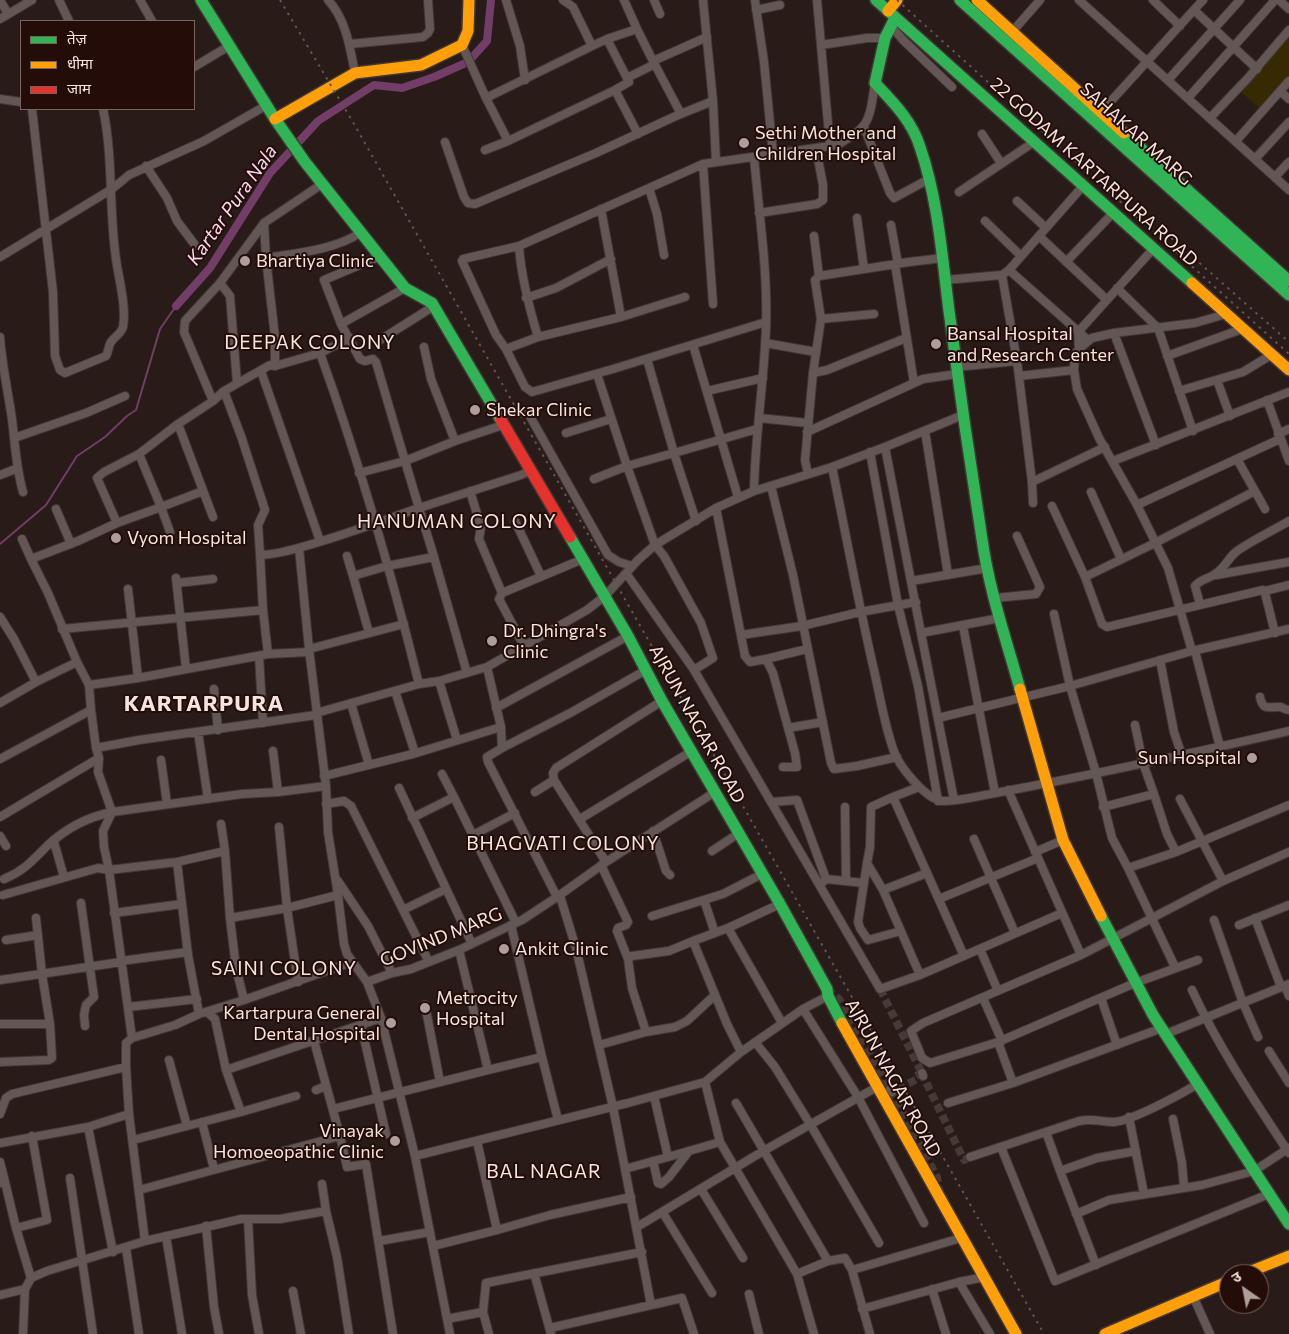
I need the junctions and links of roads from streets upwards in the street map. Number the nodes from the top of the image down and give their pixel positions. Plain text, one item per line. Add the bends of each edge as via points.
1 (0, 0) edge
2 (32, 0) edge
3 (59, 0) edge
4 (140, 0) edge
5 (201, 0) edge
6 (328, 0) edge
7 (428, 0) edge
8 (469, 0) edge
9 (506, 0) edge
10 (563, 0) edge
11 (624, 0) edge
12 (654, 0) edge
13 (704, 0) edge
14 (755, 0) edge
15 (817, 0) edge
16 (897, 0) edge
17 (960, 0) edge
18 (977, 0) edge
19 (1040, 0) edge
20 (1153, 0) edge
21 (1204, 0) edge
22 (1240, 0) edge
23 (1275, 0) edge
24 (1279, 0) edge
25 (879, 1) edge
26 (1083, 1) edge
27 (780, 5) dead end
28 (1289, 9) edge
29 (756, 10) junction
30 (1194, 10) junction
31 (8, 14) junction
32 (660, 14) dead end
33 (892, 18) junction
34 (0, 19) edge
35 (68, 20) edge
36 (151, 20) edge
37 (1180, 26) junction
38 (637, 29) junction
39 (1214, 29) junction
40 (1289, 30) edge
41 (1012, 32) junction
42 (707, 37) junction
43 (885, 38) junction
44 (607, 39) junction
45 (350, 44) junction
46 (821, 45) junction
47 (229, 46) junction
48 (592, 46) junction
49 (463, 47) junction
50 (1234, 47) junction
51 (654, 62) junction
52 (1148, 62) junction
53 (195, 66) edge
54 (1257, 68) junction
55 (355, 73) junction
56 (627, 78) junction
57 (525, 80) junction
58 (1168, 80) junction
59 (1289, 81) edge
60 (875, 83) junction
61 (952, 87) dead end
62 (615, 90) junction
63 (1280, 91) junction
64 (486, 98) junction
65 (1188, 98) junction
66 (0, 99) edge
67 (1289, 99) edge
68 (713, 101) junction
69 (20, 102) edge
70 (266, 105) junction
71 (32, 110) edge
72 (103, 110) edge
73 (1102, 112) junction
74 (682, 114) junction
75 (1210, 118) junction
76 (1289, 122) edge
77 (278, 123) junction
78 (864, 127) junction
79 (638, 134) junction
80 (982, 134) dead end
81 (508, 141) junction
82 (1236, 141) junction
83 (445, 142) dead end
84 (1034, 142) junction
85 (830, 146) junction
86 (816, 148) junction
87 (485, 150) dead end
88 (773, 154) junction
89 (754, 157) junction
90 (1255, 159) junction
91 (716, 162) junction
92 (1289, 162) edge
93 (1001, 163) junction
94 (703, 164) junction
95 (146, 166) junction
96 (1275, 177) junction
97 (929, 179) junction
98 (322, 184) junction
99 (1083, 186) junction
100 (649, 188) junction
101 (112, 189) junction
102 (1289, 190) edge
103 (959, 192) dead end
104 (1017, 201) dead end
105 (601, 209) junction
106 (759, 213) junction
107 (1113, 213) junction
108 (857, 218) dead end
109 (985, 221) dead end
110 (264, 223) junction
111 (891, 225) dead end
112 (1046, 228) junction
113 (45, 229) junction
114 (360, 233) junction
115 (814, 236) dead end
116 (1039, 236) junction
117 (195, 245) dead end
118 (519, 246) junction
119 (1153, 249) junction
120 (664, 255) dead end
121 (380, 256) junction
122 (1021, 256) junction
123 (0, 257) edge
124 (266, 258) junction
125 (942, 258) junction
126 (611, 259) junction
127 (1066, 262) junction
128 (896, 264) junction
129 (864, 269) junction
130 (1009, 270) junction
131 (1002, 275) junction
132 (819, 276) junction
133 (945, 280) junction
134 (1289, 281) edge
135 (220, 283) junction
136 (405, 288) junction
137 (1117, 288) junction
138 (1289, 295) edge
139 (685, 297) dead end
140 (526, 298) junction
141 (1107, 300) junction
142 (713, 304) dead end
143 (434, 306) junction
144 (874, 314) dead end
145 (1226, 314) junction
146 (621, 317) junction
147 (821, 319) junction
148 (766, 322) junction
149 (342, 324) junction
150 (1158, 328) junction
151 (1242, 329) junction
152 (1078, 332) junction
153 (1114, 333) junction
154 (538, 337) junction
155 (0, 338) edge
156 (350, 338) junction
157 (906, 338) junction
158 (380, 340) dead end
159 (1088, 340) junction
160 (765, 343) junction
161 (693, 345) junction
162 (424, 347) dead end
163 (506, 349) junction
164 (1079, 349) junction
165 (816, 352) junction
166 (320, 353) junction
167 (1271, 355) junction
168 (1168, 356) junction
169 (647, 359) junction
170 (1017, 361) junction
171 (275, 366) junction
172 (261, 370) junction
173 (957, 370) junction
174 (1074, 370) junction
175 (1289, 370) edge
176 (813, 373) junction
177 (597, 374) junction
178 (1019, 376) junction
179 (763, 378) junction
180 (1217, 380) junction
181 (238, 383) junction
182 (914, 383) junction
183 (224, 391) junction
184 (708, 391) junction
185 (1179, 391) junction
186 (1289, 392) edge
187 (125, 396) dead end
188 (1267, 400) junction
189 (214, 401) junction
190 (9, 402) junction
191 (0, 406) edge
192 (527, 411) dead end
193 (962, 415) junction
194 (1230, 416) junction
195 (759, 418) junction
196 (611, 419) junction
197 (808, 423) junction
198 (178, 424) junction
199 (503, 425) junction
200 (758, 429) junction
201 (1289, 429) edge
202 (925, 431) junction
203 (1192, 431) junction
204 (807, 432) junction
205 (566, 433) dead end
206 (1279, 437) junction
207 (14, 438) junction
208 (722, 439) junction
209 (455, 441) junction
210 (1156, 445) junction
211 (885, 447) junction
212 (1105, 447) junction
213 (870, 452) junction
214 (674, 453) junction
215 (139, 454) junction
216 (1237, 458) junction
217 (405, 461) junction
218 (1112, 461) junction
219 (1289, 461) edge
220 (627, 466) junction
221 (832, 467) junction
222 (13, 470) dead end
223 (531, 470) junction
224 (359, 473) junction
225 (808, 474) junction
226 (0, 475) edge
227 (594, 479) dead end
228 (1032, 482) junction
229 (771, 486) junction
230 (203, 491) junction
231 (470, 491) junction
232 (754, 491) junction
233 (1255, 491) junction
234 (23, 492) dead end
235 (1091, 492) dead end
236 (738, 497) junction
237 (1033, 503) dead end
238 (1137, 505) junction
239 (1052, 506) dead end
240 (161, 507) junction
241 (420, 508) junction
242 (716, 508) junction
243 (56, 509) dead end
244 (1265, 509) dead end
245 (213, 517) dead end
246 (515, 521) dead end
247 (696, 521) junction
248 (1289, 521) edge
249 (117, 523) junction
250 (374, 524) junction
251 (170, 532) dead end
252 (1017, 536) dead end
253 (22, 539) dead end
254 (320, 541) junction
255 (1155, 543) junction
256 (71, 544) junction
257 (655, 545) junction
258 (299, 548) junction
259 (260, 554) junction
260 (347, 556) dead end
261 (434, 557) junction
262 (582, 559) junction
263 (1121, 559) junction
264 (31, 560) junction
265 (1289, 562) edge
266 (387, 566) junction
267 (632, 566) junction
268 (988, 568) junction
269 (626, 573) junction
270 (948, 575) junction
271 (1214, 575) junction
272 (353, 576) junction
273 (541, 576) junction
274 (1084, 577) junction
275 (213, 579) dead end
276 (911, 581) junction
277 (1289, 585) edge
278 (128, 589) dead end
279 (1264, 591) junction
280 (502, 593) junction
281 (605, 596) junction
282 (994, 598) junction
283 (916, 602) junction
284 (1200, 604) junction
285 (898, 605) junction
286 (1180, 609) junction
287 (262, 610) junction
288 (860, 612) junction
289 (1054, 614) dead end
290 (0, 616) edge
291 (180, 617) junction
292 (1000, 618) junction
293 (133, 621) junction
294 (404, 624) junction
295 (802, 626) junction
296 (963, 626) junction
297 (62, 629) junction
298 (1289, 629) edge
299 (369, 633) junction
300 (921, 633) junction
301 (1275, 633) junction
302 (628, 636) junction
303 (742, 636) junction
304 (524, 646) junction
305 (807, 649) junction
306 (309, 650) junction
307 (1193, 651) junction
308 (268, 654) junction
309 (259, 656) junction
310 (766, 659) junction
311 (1160, 660) junction
312 (77, 662) junction
313 (487, 667) junction
314 (186, 669) junction
315 (646, 670) junction
316 (694, 670) junction
317 (467, 673) junction
318 (138, 678) junction
319 (439, 681) junction
320 (36, 682) junction
321 (89, 684) junction
322 (419, 684) junction
323 (1070, 686) junction
324 (214, 689) dead end
325 (395, 691) junction
326 (1260, 697) dead end
327 (1021, 698) junction
328 (662, 701) junction
329 (0, 703) edge
330 (351, 703) junction
331 (496, 708) junction
332 (979, 708) junction
333 (90, 710) junction
334 (1289, 710) edge
335 (316, 714) junction
336 (938, 718) junction
337 (823, 722) junction
338 (262, 723) junction
339 (1135, 725) dead end
340 (501, 727) junction
341 (788, 728) junction
342 (218, 730) junction
343 (1289, 731) edge
344 (198, 732) junction
345 (457, 740) junction
346 (1220, 747) junction
347 (96, 748) junction
348 (502, 748) junction
349 (273, 751) dead end
350 (692, 751) junction
351 (415, 753) junction
352 (1182, 756) junction
353 (897, 757) junction
354 (100, 758) junction
355 (0, 760) edge
356 (161, 760) dead end
357 (1143, 763) junction
358 (369, 765) junction
359 (783, 767) dead end
360 (1096, 773) junction
361 (442, 774) dead end
362 (324, 776) junction
363 (554, 780) junction
364 (1046, 783) junction
365 (326, 786) junction
366 (919, 787) junction
367 (399, 788) dead end
368 (1008, 790) junction
369 (278, 792) junction
370 (535, 792) dead end
371 (715, 792) junction
372 (995, 793) junction
373 (1154, 794) junction
374 (454, 797) junction
375 (893, 797) junction
376 (208, 799) junction
377 (1180, 799) dead end
378 (954, 800) junction
379 (938, 801) junction
380 (772, 802) junction
381 (167, 804) junction
382 (326, 804) junction
383 (1289, 805) edge
384 (845, 807) dead end
385 (1103, 807) junction
386 (112, 812) junction
387 (515, 812) junction
388 (0, 817) edge
389 (412, 818) junction
390 (580, 819) junction
391 (221, 824) dead end
392 (279, 827) dead end
393 (653, 831) junction
394 (739, 833) junction
395 (473, 835) junction
396 (0, 836) edge
397 (974, 839) dead end
398 (1063, 840) junction
399 (1201, 841) junction
400 (54, 842) junction
401 (6, 846) dead end
402 (225, 851) junction
403 (712, 851) dead end
404 (1176, 852) junction
405 (1289, 852) edge
406 (1036, 855) junction
407 (177, 862) junction
408 (604, 863) junction
409 (867, 863) junction
410 (1128, 868) junction
411 (109, 870) junction
412 (927, 873) junction
413 (762, 874) junction
414 (670, 875) dead end
415 (64, 877) junction
416 (335, 877) junction
417 (991, 878) junction
418 (4, 879) dead end
419 (846, 880) junction
420 (1223, 881) junction
421 (823, 882) junction
422 (864, 883) junction
423 (446, 889) junction
424 (883, 890) junction
425 (3, 895) dead end
426 (338, 895) junction
427 (558, 896) junction
428 (939, 899) junction
429 (704, 900) junction
430 (81, 903) dead end
431 (182, 904) junction
432 (780, 904) junction
433 (1289, 905) edge
434 (287, 908) junction
435 (403, 910) junction
436 (114, 913) junction
437 (1062, 913) junction
438 (652, 916) dead end
439 (36, 918) dead end
440 (230, 918) junction
441 (1255, 918) junction
442 (1152, 919) junction
443 (1214, 920) dead end
444 (514, 924) junction
445 (1239, 925) dead end
446 (728, 928) junction
447 (901, 931) junction
448 (715, 933) junction
449 (1015, 933) junction
450 (38, 936) junction
451 (1112, 939) junction
452 (6, 940) dead end
453 (693, 941) junction
454 (472, 944) junction
455 (980, 949) junction
456 (459, 950) junction
457 (188, 952) junction
458 (1080, 955) junction
459 (964, 956) junction
460 (628, 959) junction
461 (1198, 960) dead end
462 (121, 962) junction
463 (352, 962) junction
464 (429, 962) junction
465 (90, 967) junction
466 (1176, 967) junction
467 (392, 973) junction
468 (42, 974) junction
469 (920, 975) junction
470 (0, 980) edge
471 (298, 982) junction
472 (367, 982) junction
473 (1135, 983) junction
474 (1285, 986) edge
475 (1192, 990) dead end
476 (998, 991) junction
477 (715, 995) junction
478 (828, 996) junction
479 (1289, 996) edge
480 (197, 998) junction
481 (983, 998) junction
482 (1101, 998) junction
483 (244, 1000) junction
484 (1243, 1003) junction
485 (425, 1005) dead end
486 (128, 1007) junction
487 (803, 1010) junction
488 (203, 1013) junction
489 (381, 1018) junction
490 (1205, 1018) junction
491 (0, 1024) edge
492 (50, 1024) junction
493 (782, 1024) junction
494 (361, 1025) junction
495 (85, 1026) dead end
496 (1164, 1031) junction
497 (646, 1032) junction
498 (1258, 1037) dead end
499 (132, 1038) junction
500 (314, 1041) junction
501 (755, 1042) junction
502 (1000, 1042) junction
503 (599, 1045) junction
504 (1117, 1045) junction
505 (1269, 1051) dead end
506 (741, 1052) junction
507 (542, 1057) junction
508 (169, 1060) dead end
509 (0, 1062) edge
510 (126, 1067) junction
511 (226, 1070) junction
512 (488, 1070) junction
513 (440, 1082) junction
514 (705, 1082) junction
515 (1289, 1083) edge
516 (1014, 1084) junction
517 (1198, 1084) junction
518 (326, 1086) junction
519 (877, 1086) junction
520 (316, 1090) dead end
521 (399, 1092) junction
522 (296, 1096) dead end
523 (654, 1096) junction
524 (378, 1097) junction
525 (858, 1097) junction
526 (736, 1103) dead end
527 (948, 1103) dead end
528 (613, 1106) junction
529 (1, 1109) edge
530 (332, 1109) junction
531 (241, 1112) junction
532 (129, 1114) junction
533 (1129, 1117) junction
534 (1173, 1119) dead end
535 (558, 1120) junction
536 (202, 1122) junction
537 (810, 1124) junction
538 (187, 1126) junction
539 (88, 1127) junction
540 (1046, 1132) junction
541 (386, 1134) dead end
542 (32, 1136) junction
543 (340, 1136) junction
544 (133, 1140) junction
545 (477, 1140) junction
546 (720, 1142) junction
547 (0, 1143) edge
548 (1001, 1147) junction
549 (765, 1150) junction
550 (1288, 1150) edge
551 (688, 1151) junction
552 (1136, 1151) junction
553 (415, 1156) junction
554 (668, 1157) junction
555 (970, 1157) dead end
556 (653, 1161) junction
557 (0, 1162) edge
558 (214, 1169) junction
559 (625, 1169) junction
560 (736, 1169) junction
561 (1254, 1171) junction
562 (1060, 1172) junction
563 (70, 1178) dead end
564 (3, 1183) edge
565 (322, 1184) dead end
566 (1184, 1188) junction
567 (701, 1189) junction
568 (139, 1190) junction
569 (1144, 1194) junction
570 (1269, 1194) junction
571 (631, 1197) junction
572 (326, 1211) junction
573 (663, 1212) junction
574 (1076, 1214) junction
575 (248, 1220) junction
576 (924, 1223) dead end
577 (1289, 1224) edge
578 (206, 1226) junction
579 (16, 1228) junction
580 (637, 1228) junction
581 (497, 1230) junction
582 (430, 1232) junction
583 (166, 1236) junction
584 (961, 1238) junction
585 (145, 1241) junction
586 (379, 1241) junction
587 (879, 1244) dead end
588 (433, 1246) junction
589 (126, 1248) junction
590 (113, 1252) junction
591 (642, 1252) junction
592 (1289, 1256) edge
593 (743, 1258) dead end
594 (81, 1261) junction
595 (828, 1261) junction
596 (1269, 1264) edge
597 (1096, 1265) junction
598 (852, 1270) junction
599 (534, 1273) junction
600 (797, 1274) junction
601 (985, 1277) junction
602 (31, 1278) junction
603 (959, 1282) junction
604 (1219, 1284) edge
605 (25, 1289) junction
606 (932, 1289) junction
607 (292, 1291) dead end
608 (712, 1293) dead end
609 (0, 1294) edge
610 (749, 1294) dead end
611 (1193, 1296) junction
612 (651, 1305) junction
613 (862, 1309) junction
614 (484, 1312) junction
615 (447, 1319) junction
616 (550, 1331) edge
617 (24, 1334) edge
618 (93, 1334) edge
619 (139, 1334) edge
620 (182, 1334) edge
621 (219, 1334) edge
622 (259, 1334) edge
623 (301, 1334) edge
624 (349, 1334) edge
625 (394, 1334) edge
626 (450, 1334) edge
627 (490, 1334) edge
628 (694, 1334) edge
629 (759, 1334) edge
630 (814, 1334) edge
631 (870, 1334) edge
632 (946, 1334) edge
633 (990, 1334) edge
634 (1016, 1334) edge
635 (1105, 1334) edge
636 (1210, 1334) edge

1 - 31 street
2 - 31 street
3 - 35 street
4 - 36 street
5 - 47 street, AJRUN NAGAR ROAD
6 - 45 street via 336,8
7 - 45 street via 430,30 423,37
8 - 49 street via 468,31
9 - 57 street via 520,46
10 - 48 street via 573,7
11 - 38 street
12 - 32 street
13 - 42 street
14 - 29 street
15 - 46 street
16 - 33 street
17 - 138 street, SAHAKAR MARG
18 - 41 street, SAHAKAR MARG
19 - 41 street
20 - 37 street
21 - 30 street
22 - 39 street
23 - 50 street
24 - 28 street
25 - 33 street, 22 GODAM KARTARPURA ROAD
26 - 52 street
27 - 29 street
29 - 88 street
30 - 37 street
30 - 39 street
31 - 34 street
33 - 43 street
33 - 61 street via 903,40
33 - 84 street, 22 GODAM KARTARPURA ROAD
37 - 52 street
38 - 44 street
38 - 51 street
39 - 50 street
39 - 58 street
40 - 54 street
41 - 73 street, SAHAKAR MARG
42 - 51 street
42 - 68 street
43 - 46 street
43 - 60 street
44 - 48 street
44 - 56 street
45 - 55 street
46 - 85 street
47 - 53 street
47 - 70 street, AJRUN NAGAR ROAD
48 - 57 street
49 - 55 street via 421,65
49 - 64 street
50 - 54 street
50 - 65 street
51 - 56 street
51 - 74 street
52 - 58 street
52 - 73 street
54 - 75 street
55 - 77 street
56 - 62 street via 629,82
57 - 64 street
58 - 65 street
59 - 63 street
60 - 78 street via 870,115
60 - 97 street via 908,121 920,146
62 - 79 street
62 - 81 street
63 - 67 street
63 - 82 street
64 - 81 street
65 - 75 street
66 - 69 street
68 - 74 street
68 - 91 street
70 - 77 street, AJRUN NAGAR ROAD
70 - 95 street via 204,141
71 - 113 street
72 - 101 street
73 - 134 street, SAHAKAR MARG
74 - 79 street
75 - 82 street
76 - 90 street
77 - 98 street, AJRUN NAGAR ROAD
78 - 85 street via 837,145
78 - 97 street via 894,198
79 - 83 street via 475,204 468,203 464,197
80 - 93 street
81 - 87 street
82 - 90 street
84 - 93 street
84 - 99 street, 22 GODAM KARTARPURA ROAD
85 - 86 street
86 - 88 street
86 - 106 street via 823,200 817,204
88 - 89 street
89 - 91 street
89 - 106 street
90 - 96 street
91 - 94 street
92 - 96 street
93 - 103 street
94 - 100 street
94 - 142 street
95 - 101 street
95 - 117 street via 177,221
96 - 102 street
97 - 125 street
98 - 110 street
98 - 114 street, AJRUN NAGAR ROAD
99 - 107 street, 22 GODAM KARTARPURA ROAD
99 - 112 street
100 - 105 street
100 - 120 street via 658,214
101 - 113 street
101 - 113 street via 114,249 124,309 123,328 110,342 106,356 65,373 60,370 55,356 53,292
104 - 112 street
105 - 118 street
105 - 126 street
106 - 148 street via 766,277
107 - 119 street, 22 GODAM KARTARPURA ROAD
107 - 127 street
108 - 129 street
109 - 122 street
110 - 124 street
110 - 135 street
111 - 128 street
112 - 116 street
113 - 123 street
114 - 121 street, AJRUN NAGAR ROAD
114 - 124 street via 318,249
115 - 132 street
116 - 122 street
116 - 127 street
118 - 140 street
118 - 163 street via 463,259 496,335
119 - 137 street
119 - 145 street, 22 GODAM KARTARPURA ROAD
121 - 136 street, AJRUN NAGAR ROAD
121 - 149 street via 324,280
122 - 130 street
124 - 171 street
125 - 128 street
125 - 133 street
126 - 140 street via 556,288
126 - 146 street
127 - 141 street
128 - 129 street
128 - 157 street
129 - 132 street
130 - 131 street
130 - 152 street
131 - 133 street
131 - 170 street
132 - 147 street via 816,280
133 - 173 street
135 - 181 street via 230,296
135 - 189 street via 185,321 184,332
136 - 143 street, AJRUN NAGAR ROAD
136 - 149 street
137 - 141 street
137 - 150 street
139 - 146 street
140 - 154 street
141 - 152 street
143 - 158 street
143 - 199 street, AJRUN NAGAR ROAD
144 - 147 street
145 - 150 street via 1195,323
145 - 151 street, 22 GODAM KARTARPURA ROAD
146 - 154 street
147 - 165 street
148 - 160 street
148 - 161 street
149 - 156 street
150 - 153 street
150 - 168 street
151 - 167 street, 22 GODAM KARTARPURA ROAD
151 - 168 street
152 - 159 street
152 - 164 street
153 - 159 street
153 - 210 street
154 - 163 street
155 - 190 street
156 - 166 street
156 - 217 street via 362,361 373,359 376,362
157 - 176 street
157 - 182 street
159 - 164 street
160 - 165 street
160 - 179 street
161 - 169 street
161 - 184 street
162 - 209 street via 431,379
163 - 177 street via 526,387 532,392
164 - 174 street via 1075,354
165 - 176 street
166 - 171 street
166 - 224 street
167 - 175 street, 22 GODAM KARTARPURA ROAD
167 - 180 street via 1243,372
168 - 185 street
169 - 177 street
169 - 214 street
170 - 173 street
170 - 178 street
171 - 172 street
172 - 181 street
172 - 254 street
173 - 182 street
173 - 193 street
174 - 178 street
174 - 212 street via 1077,389
176 - 197 street
177 - 196 street
178 - 228 street
179 - 184 street
179 - 195 street
180 - 185 street
180 - 194 street
181 - 183 street
182 - 204 street
183 - 189 street
183 - 259 street via 264,510 258,525
184 - 208 street
185 - 203 street
186 - 188 street
187 - 207 street
188 - 194 street
188 - 206 street
189 - 198 street
190 - 191 street
190 - 207 street
192 - 267 street via 608,555
193 - 202 street
193 - 268 street
194 - 203 street
195 - 197 street
195 - 200 street
196 - 205 street
196 - 220 street
197 - 204 street
198 - 215 street
198 - 230 street
199 - 209 street
199 - 223 street, AJRUN NAGAR ROAD
200 - 208 street
200 - 232 street
201 - 206 street
202 - 211 street
202 - 270 street
203 - 210 street
204 - 225 street via 805,460
206 - 216 street
206 - 219 street
207 - 234 street
208 - 214 street
208 - 236 street
209 - 217 street
210 - 218 street
211 - 213 street
211 - 276 street
212 - 218 street
212 - 228 street
213 - 221 street
213 - 285 street
214 - 220 street
214 - 247 street
215 - 240 street
215 - 249 street via 98,478
216 - 233 street
216 - 238 street
217 - 224 street
217 - 241 street
218 - 238 street
220 - 227 street
220 - 257 street
221 - 225 street
221 - 288 street
222 - 226 street
223 - 231 street
223 - 262 street, AJRUN NAGAR ROAD
224 - 250 street
225 - 229 street
228 - 237 street
229 - 232 street
229 - 295 street
230 - 240 street
230 - 245 street
231 - 241 street
231 - 280 street via 482,527 479,539
232 - 236 street
233 - 244 street
233 - 255 street
235 - 263 street
236 - 242 street
238 - 255 street
239 - 274 street
240 - 249 street
240 - 251 street
241 - 250 street
241 - 261 street
242 - 247 street
242 - 303 street
243 - 256 street
246 - 273 street
247 - 257 street
248 - 271 street via 1237,551
249 - 256 street
250 - 254 street
250 - 266 street
252 - 282 street via 1040,587 1036,594
253 - 264 street
254 - 258 street
255 - 263 street
255 - 286 street via 1168,568
256 - 264 street
257 - 267 street
257 - 316 street via 701,623 714,658
258 - 259 street via 265,556
258 - 306 street
259 - 287 street
260 - 272 street
261 - 266 street
261 - 317 street
262 - 273 street
262 - 281 street, AJRUN NAGAR ROAD
263 - 274 street
264 - 297 street
265 - 271 street
266 - 272 street
266 - 294 street
267 - 269 street
268 - 270 street
268 - 282 street
269 - 281 street
269 - 316 street
270 - 276 street
271 - 284 street via 1195,586
272 - 299 street
273 - 280 street
274 - 286 street via 1102,624 1107,627
275 - 291 street via 176,581
276 - 283 street
277 - 279 street
278 - 293 street
279 - 284 street
279 - 301 street
280 - 304 street via 499,599
281 - 302 street, AJRUN NAGAR ROAD
281 - 304 street
282 - 292 street
283 - 285 street
283 - 300 street
284 - 286 street
285 - 288 street
285 - 379 street via 918,686
286 - 307 street
287 - 291 street
287 - 308 street
288 - 295 street
288 - 353 street
289 - 323 street
290 - 320 street
291 - 293 street
291 - 314 street
292 - 296 street
292 - 327 street
293 - 297 street
293 - 318 street
294 - 299 street
294 - 322 street
295 - 303 street
295 - 305 street
296 - 300 street
296 - 332 street
297 - 312 street
298 - 301 street
299 - 306 street
300 - 336 street
301 - 307 street
302 - 315 street, AJRUN NAGAR ROAD
302 - 331 street
303 - 310 street via 745,656 750,662
304 - 313 street
305 - 310 street
305 - 337 street
306 - 308 street
306 - 335 street
307 - 311 street
307 - 346 street
308 - 309 street
309 - 314 street
309 - 338 street
310 - 341 street
311 - 323 street
311 - 352 street
312 - 320 street
312 - 321 street
313 - 317 street
313 - 331 street
314 - 318 street
315 - 328 street, AJRUN NAGAR ROAD
315 - 348 street
316 - 380 street
317 - 319 street
318 - 321 street
319 - 322 street
319 - 345 street
320 - 329 street
321 - 333 street
322 - 325 street
323 - 327 street
323 - 360 street
324 - 342 street
325 - 330 street
325 - 351 street
326 - 334 street via 1266,707
327 - 332 street
327 - 364 street
328 - 350 street, AJRUN NAGAR ROAD
328 - 363 street via 556,768
330 - 335 street
330 - 358 street
331 - 340 street
332 - 336 street
332 - 372 street
333 - 347 street
333 - 355 street
335 - 338 street
335 - 362 street
336 - 378 street
337 - 341 street
337 - 353 street via 834,769
338 - 342 street
339 - 357 street
340 - 345 street
340 - 348 street
341 - 359 street via 797,767
342 - 344 street
343 - 346 street
344 - 347 street
344 - 376 street
345 - 351 street
346 - 352 street
347 - 354 street
348 - 387 street via 487,757 488,762
349 - 369 street
350 - 371 street, AJRUN NAGAR ROAD
350 - 390 street
351 - 358 street
352 - 357 street
353 - 366 street
354 - 386 street via 98,772
354 - 388 street
356 - 381 street
357 - 360 street
357 - 373 street
358 - 362 street
360 - 364 street
360 - 385 street
361 - 374 street
362 - 365 street
363 - 370 street
363 - 390 street
364 - 368 street
364 - 398 street
365 - 369 street
365 - 382 street
366 - 375 street
366 - 379 street
367 - 389 street
368 - 372 street
368 - 406 street
369 - 376 street
371 - 393 street, GOVIND MARG
371 - 394 street, AJRUN NAGAR ROAD
372 - 378 street
373 - 385 street
373 - 404 street
374 - 389 street
374 - 395 street
375 - 409 street via 871,806
375 - 412 street
376 - 381 street
377 - 399 street
378 - 379 street
380 - 421 street
380 - 421 street via 797,800
381 - 386 street
382 - 416 street
382 - 435 street via 344,801 351,806
383 - 399 street
384 - 419 street
385 - 410 street via 1112,838
386 - 400 street via 84,820
386 - 411 street via 104,831
387 - 395 street
387 - 427 street
389 - 423 street
390 - 408 street
391 - 402 street
392 - 434 street
393 - 408 street, GOVIND MARG
393 - 414 street
394 - 403 street
394 - 413 street, AJRUN NAGAR ROAD
395 - 444 street
396 - 401 street
397 - 417 street
398 - 406 street
398 - 451 street
399 - 404 street
399 - 420 street
400 - 415 street
400 - 418 street via 18,873
402 - 407 street
402 - 440 street
404 - 410 street
405 - 420 street
406 - 417 street
406 - 437 street
407 - 411 street
407 - 431 street
408 - 427 street, GOVIND MARG
408 - 460 street via 628,922 617,931
409 - 422 street
409 - 424 street
410 - 442 street
411 - 415 street via 98,868
411 - 436 street
412 - 424 street
412 - 428 street
413 - 429 street
413 - 432 street, AJRUN NAGAR ROAD
415 - 425 street
416 - 426 street
416 - 467 street via 368,926
417 - 428 street
417 - 449 street
419 - 421 street
419 - 422 street
420 - 442 street
421 - 469 street via 880,989
422 - 447 street via 858,922 868,940
423 - 435 street
423 - 454 street
424 - 447 street
426 - 434 street
426 - 463 street via 344,944
427 - 444 street, GOVIND MARG
427 - 503 street via 576,948
428 - 459 street
429 - 438 street
429 - 448 street
430 - 465 street
431 - 436 street
431 - 457 street
432 - 446 street
432 - 478 street, AJRUN NAGAR ROAD
433 - 441 street
434 - 440 street
434 - 471 street
435 - 464 street
436 - 462 street
437 - 449 street
437 - 458 street
439 - 450 street
440 - 483 street via 236,968
441 - 445 street
441 - 474 street
442 - 451 street
442 - 466 street
443 - 484 street
444 - 454 street, GOVIND MARG
444 - 507 street
446 - 448 street
446 - 493 street
447 - 469 street
448 - 453 street
449 - 455 street
450 - 452 street
450 - 468 street
451 - 458 street
451 - 473 street
453 - 460 street via 669,951
453 - 477 street
454 - 456 street, GOVIND MARG
455 - 459 street
455 - 476 street
456 - 464 street, GOVIND MARG
456 - 512 street
457 - 462 street
457 - 480 street
458 - 476 street
459 - 469 street
460 - 497 street via 632,988
461 - 466 street
462 - 465 street
462 - 486 street
463 - 471 street
463 - 472 street
464 - 467 street, GOVIND MARG
465 - 468 street
465 - 495 street via 94,997 86,1004
466 - 473 street
467 - 472 street, GOVIND MARG
468 - 470 street
468 - 492 street
471 - 483 street
472 - 489 street, GOVIND MARG
473 - 482 street
473 - 496 street
474 - 479 street
474 - 484 street
475 - 490 street
476 - 481 street
477 - 497 street via 687,1021 675,1027
477 - 506 street
478 - 487 street
478 - 519 street, AJRUN NAGAR ROAD
480 - 486 street
480 - 488 street
481 - 502 street
481 - 502 street via 911,1031 922,1058 930,1063
482 - 502 street
482 - 504 street
483 - 488 street
484 - 490 street
484 - 498 street
485 - 513 street
486 - 499 street
487 - 493 street
487 - 525 street
488 - 499 street via 174,1026
488 - 511 street via 215,1020
489 - 494 street
489 - 521 street, GOVIND MARG
490 - 496 street
490 - 550 street via 1246,1089
491 - 492 street
492 - 509 street via 52,1058
493 - 501 street
494 - 500 street
494 - 524 street
496 - 504 street
496 - 517 street
497 - 503 street
499 - 510 street via 126,1043
500 - 511 street
500 - 518 street
501 - 506 street
501 - 537 street via 775,1067
502 - 516 street
503 - 528 street
504 - 516 street
505 - 515 street
506 - 514 street
507 - 512 street
507 - 535 street
508 - 538 street
510 - 529 street via 12,1094
510 - 532 street
511 - 531 street
512 - 513 street
513 - 521 street
514 - 523 street
514 - 546 street
516 - 527 street
517 - 533 street via 1175,1098
517 - 561 street
518 - 520 street
518 - 530 street
519 - 525 street
519 - 584 street, AJRUN NAGAR ROAD
521 - 524 street
521 - 553 street, GOVIND MARG
522 - 531 street
523 - 528 street
523 - 554 street
524 - 530 street
524 - 541 street
525 - 537 street
525 - 576 street
526 - 549 street
528 - 535 street
528 - 559 street
530 - 543 street
531 - 536 street
532 - 539 street
532 - 544 street
533 - 540 street via 1114,1122 1092,1118
533 - 552 street
534 - 566 street
535 - 545 street
536 - 538 street
536 - 558 street
537 - 549 street
537 - 587 street
538 - 544 street
539 - 542 street
539 - 590 street
540 - 548 street
540 - 562 street
542 - 547 street
542 - 579 street via 47,1220
543 - 558 street
543 - 586 street via 347,1167 366,1164
544 - 568 street
545 - 553 street
545 - 581 street
546 - 551 street
546 - 560 street
548 - 555 street
548 - 597 street via 1055,1281
549 - 560 street
549 - 595 street
550 - 561 street
551 - 554 street
551 - 556 street via 661,1184 658,1183
552 - 562 street via 1097,1158
552 - 569 street
553 - 582 street, GOVIND MARG
554 - 556 street
556 - 559 street
557 - 564 street
558 - 568 street
559 - 571 street
560 - 567 street
560 - 600 street
561 - 566 street
561 - 570 street
562 - 574 street
563 - 594 street
564 - 579 street
565 - 572 street
566 - 569 street
567 - 573 street
567 - 593 street
568 - 585 street
569 - 574 street via 1109,1200
570 - 577 street
570 - 597 street
571 - 580 street
571 - 581 street
572 - 575 street via 280,1219
572 - 624 street
573 - 580 street
573 - 608 street
574 - 597 street
575 - 578 street via 241,1218
575 - 622 street via 252,1295
578 - 583 street
578 - 621 street
579 - 602 street
580 - 591 street
581 - 588 street
582 - 586 street
582 - 588 street, GOVIND MARG
583 - 585 street
583 - 620 street
584 - 598 street
584 - 601 street, AJRUN NAGAR ROAD
585 - 589 street
586 - 625 street
588 - 615 street, GOVIND MARG
589 - 590 street
589 - 619 street
590 - 594 street
591 - 599 street
591 - 612 street
592 - 596 street
594 - 602 street
594 - 618 street
595 - 598 street via 845,1258
595 - 600 street
598 - 613 street
599 - 614 street via 486,1282
599 - 616 street
600 - 630 street
601 - 603 street
601 - 634 street, AJRUN NAGAR ROAD
602 - 605 street
603 - 606 street
603 - 633 street
604 - 611 street
605 - 609 street
605 - 617 street
606 - 613 street
606 - 632 street
607 - 623 street
610 - 629 street
611 - 635 street
611 - 636 street
612 - 616 street
612 - 628 street via 682,1298
613 - 631 street
614 - 615 street
614 - 627 street
615 - 626 street, GOVIND MARG

